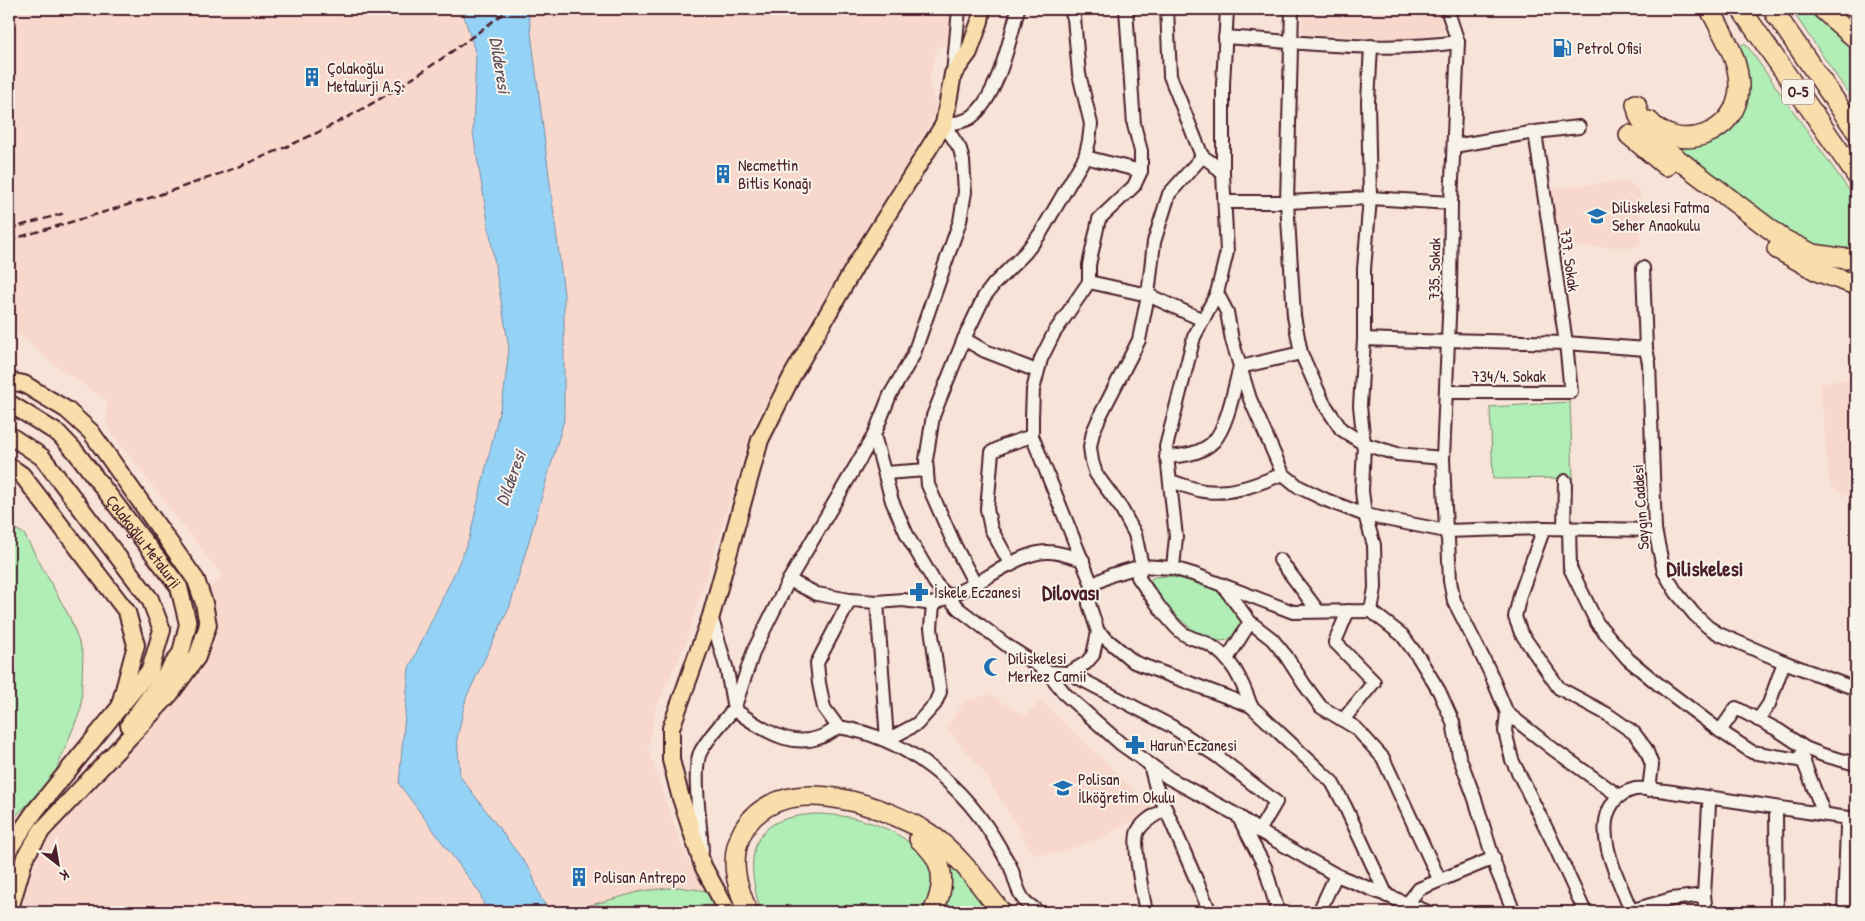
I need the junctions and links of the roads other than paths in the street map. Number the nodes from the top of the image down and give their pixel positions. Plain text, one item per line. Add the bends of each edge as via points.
1 (959, 9) edge
2 (982, 9) edge
3 (1018, 9) edge
4 (1070, 9) edge
5 (1126, 9) edge
6 (1167, 9) edge
7 (1227, 9) edge
8 (1292, 9) edge
9 (1447, 9) edge
10 (1710, 9) edge
11 (1741, 9) edge
12 (1772, 9) edge
13 (1822, 9) edge
14 (1225, 38) junction
15 (1856, 38) edge
16 (1290, 42) junction
17 (1458, 42) junction
18 (1371, 46) junction
19 (953, 74) junction
20 (944, 124) junction
21 (1579, 127) dead end
22 (1535, 132) junction
23 (1856, 132) edge
24 (1629, 135) dead end
25 (1454, 146) junction
26 (1085, 156) junction
27 (1202, 157) junction
28 (1141, 171) junction
29 (1223, 174) junction
30 (1856, 175) edge
31 (1370, 198) junction
32 (1225, 202) junction
33 (1287, 202) junction
34 (1451, 203) junction
35 (1856, 257) edge
36 (1808, 266) junction
37 (1643, 268) dead end
38 (1856, 270) edge
39 (1089, 282) junction
40 (1856, 285) edge
41 (1217, 293) junction
42 (1148, 296) junction
43 (1203, 320) junction
44 (964, 339) junction
45 (1364, 339) junction
46 (1448, 341) junction
47 (1566, 343) junction
48 (1646, 349) junction
49 (1301, 353) junction
50 (1240, 368) junction
51 (1037, 371) junction
52 (9, 381) edge
53 (1447, 392) junction
54 (1571, 392) joint
55 (9, 403) edge
56 (9, 435) edge
57 (874, 435) junction
58 (1032, 436) junction
59 (1364, 444) junction
60 (1166, 457) junction
61 (1443, 458) junction
62 (9, 466) edge
63 (927, 470) junction
64 (885, 473) junction
65 (1283, 474) junction
66 (1565, 480) dead end
67 (1170, 481) junction
68 (1365, 515) junction
69 (1544, 528) junction
70 (1566, 528) junction
71 (1655, 530) junction
72 (1446, 531) junction
73 (1083, 560) junction
74 (1280, 560) dead end
75 (1011, 565) junction
76 (1142, 566) junction
77 (1173, 568) junction
78 (789, 580) junction
79 (976, 584) junction
80 (1092, 585) junction
81 (1223, 586) junction
82 (948, 598) junction
83 (850, 600) junction
84 (877, 602) junction
85 (934, 604) junction
86 (1348, 610) junction
87 (1318, 611) junction
88 (1371, 611) junction
89 (711, 616) junction
90 (1250, 622) junction
91 (1098, 632) junction
92 (1227, 659) junction
93 (1784, 662) junction
94 (1048, 672) junction
95 (1069, 673) junction
96 (1856, 689) edge
97 (120, 706) junction
98 (1251, 706) junction
99 (734, 709) junction
100 (1507, 713) junction
101 (1342, 720) junction
102 (1758, 720) junction
103 (838, 727) junction
104 (1720, 732) junction
105 (887, 740) junction
106 (1796, 743) junction
107 (1804, 761) junction
108 (1150, 764) junction
109 (1856, 764) edge
110 (86, 784) junction
111 (1655, 791) junction
112 (1619, 796) junction
113 (1709, 805) junction
114 (1166, 809) junction
115 (1776, 814) junction
116 (1824, 814) junction
117 (1237, 815) junction
118 (1853, 824) edge
119 (1259, 831) junction
120 (9, 848) edge
121 (1494, 858) junction
122 (703, 866) junction
123 (1336, 875) junction
124 (1439, 880) junction
125 (1704, 895) junction
126 (1387, 896) junction
127 (1407, 904) junction
128 (1651, 909) edge
129 (9, 912) edge
130 (728, 912) edge
131 (748, 912) edge
132 (757, 912) edge
133 (933, 912) edge
134 (1001, 912) edge
135 (1038, 912) edge
136 (1146, 912) edge
137 (1210, 912) edge
138 (1278, 912) edge
139 (1320, 912) edge
140 (1428, 912) edge
141 (1514, 912) edge
142 (1585, 912) edge
143 (1628, 912) edge
144 (1706, 912) edge
145 (1777, 912) edge
146 (1844, 912) edge

1 - 19 street
2 - 19 main road via 969,52
3 - 20 street via 1002,66 986,100 969,118
4 - 26 street via 1074,18 1079,74 1091,124
5 - 28 street via 1134,125 1141,151
6 - 27 street via 1170,76
7 - 14 street
8 - 16 street
9 - 17 street, 735. Sokak
10 - 35 highway via 1738,73 1737,103 1731,114 1712,133 1696,137 1666,135 1655,128 1636,104 1639,116 1651,135 1668,152 1783,238 1813,254 1846,259
11 - 30 highway, O-5
12 - 23 highway, O-5
13 - 15 highway
14 - 16 street
14 - 29 street
16 - 18 street
16 - 33 street
17 - 18 street via 1431,46
17 - 25 street, 735. Sokak
18 - 31 street via 1368,102
19 - 20 main road
20 - 57 street via 960,148 963,161 964,192 960,221 913,356 890,395
20 - 89 main road via 853,271 792,376 760,440
21 - 22 street
22 - 25 street
22 - 47 street, 737. Sokak
24 - 36 highway via 1771,245
25 - 34 street, 735. Sokak
26 - 28 street
26 - 44 street via 1040,234 984,297
27 - 29 street
27 - 42 street via 1169,194 1154,242
28 - 39 street via 1134,186 1099,219
29 - 32 street
31 - 33 street
31 - 34 street
31 - 45 street via 1364,269
32 - 33 street
32 - 41 street via 1227,252
33 - 49 street via 1294,316
34 - 46 street, 735. Sokak
36 - 38 highway via 1837,271
36 - 40 highway via 1828,277
37 - 48 street, Saygın Caddesi
39 - 42 street
39 - 51 street via 1054,334
41 - 43 street
41 - 50 street via 1227,312
42 - 43 street
42 - 76 street via 1139,340 1101,414 1090,447 1096,474 1135,534
43 - 60 street via 1194,337
44 - 51 street via 985,351
44 - 63 street via 933,416
45 - 46 street
45 - 59 street via 1360,406
46 - 47 street
46 - 53 street, 735. Sokak
47 - 48 street
47 - 54 street, 737. Sokak
48 - 71 street, Saygın Caddesi via 1650,363
49 - 50 street
49 - 59 street via 1323,402 1341,429
50 - 60 street via 1226,419 1214,442 1185,456
50 - 65 street
51 - 58 street via 1033,390
52 - 110 main road via 24,384 67,410 91,432 196,580 204,602 208,625 197,657 170,694
53 - 54 street, 734/4. Sokak
53 - 61 street, 735. Sokak
55 - 110 main road, Çolakoğlu Metalurji via 59,434 75,451 179,587 188,624 182,653
56 - 97 main road, Çolakoğlu Metalurji via 42,457 150,599 162,630 150,670
57 - 64 street
57 - 78 street
58 - 73 street
58 - 75 street via 992,452 987,509 991,529
59 - 61 street via 1397,454
59 - 68 street via 1362,491
60 - 67 street
61 - 72 street, 735. Sokak
62 - 97 main road via 22,475 127,612 136,645
63 - 64 street
63 - 79 street via 928,485
64 - 82 street via 892,501 908,537 935,583
65 - 67 street via 1245,489 1227,492 1203,491
65 - 68 street via 1299,487
66 - 70 street
67 - 77 street via 1176,537
68 - 72 street
68 - 88 street via 1374,545 1375,588
69 - 70 street
69 - 72 street
69 - 111 street via 1520,595 1516,617 1521,633 1559,688 1634,733 1646,749 1652,765
70 - 71 street
70 - 104 street via 1570,568 1597,623 1628,659
71 - 93 street, Saygın Caddesi via 1664,572 1694,614 1719,634
72 - 100 street, 735. Sokak via 1454,601
73 - 75 street via 1047,552
73 - 80 street
74 - 87 street
75 - 79 street
76 - 77 street
76 - 80 street via 1111,575
76 - 92 street via 1138,577 1182,634 1209,644
77 - 81 street
78 - 83 street via 817,594
78 - 99 street via 754,650
79 - 82 street
80 - 91 street via 1089,604
81 - 87 street via 1293,612
81 - 90 street
82 - 85 street
82 - 94 street via 1009,647
83 - 84 street
83 - 103 street via 817,663 824,708
84 - 85 street via 903,600
84 - 105 street
85 - 105 street via 931,628 940,692 935,704 917,724
86 - 87 street
86 - 88 street
86 - 101 street via 1335,642 1374,682
88 - 121 street via 1402,635 1439,691 1453,722 1459,756
89 - 99 street via 727,670
89 - 122 main road via 671,728 671,760
90 - 92 street
90 - 101 street via 1272,639 1321,707
91 - 95 street via 1093,655
91 - 98 street via 1134,662
92 - 98 street via 1241,679
93 - 96 street, Saygın Caddesi
93 - 102 street via 1769,704
94 - 95 street
94 - 108 street via 1065,694 1121,744
95 - 119 street via 1171,726 1217,756 1276,802
97 - 120 main road, Çolakoğlu Metalurji
98 - 126 street via 1332,782
99 - 103 street via 773,734 792,740 812,741
99 - 122 street via 700,754 697,782
100 - 112 street
100 - 142 street via 1505,731 1512,760
101 - 124 street via 1356,728 1383,758
102 - 104 street via 1736,708
102 - 106 street
103 - 105 street
104 - 107 street via 1752,752
105 - 135 street via 914,755 954,787 990,831 1010,866 1023,899
106 - 107 street
106 - 109 street via 1823,756
107 - 116 street
108 - 114 street
108 - 117 street
110 - 129 main road via 42,830 25,858
111 - 112 street via 1636,789
111 - 113 street
111 - 116 street
112 - 143 street via 1612,803 1606,819 1605,838
113 - 115 street
113 - 125 street
114 - 136 street via 1144,822 1137,832
114 - 137 street
115 - 118 street
115 - 145 street
116 - 118 street
117 - 119 street
117 - 138 street via 1265,867
118 - 146 street
119 - 123 street
121 - 124 street
121 - 141 street
122 - 130 main road
123 - 126 street
123 - 139 street
124 - 127 street via 1419,889
125 - 128 street via 1672,899
125 - 144 street
126 - 127 street
127 - 140 street
128 - 143 street
131 - 134 highway via 734,868 740,836 749,821 763,809 786,798 810,796 868,805 922,829 952,853
132 - 133 highway via 745,883 746,852 764,823 778,813 800,806 831,806 860,812 916,836 936,858 942,873 941,891

